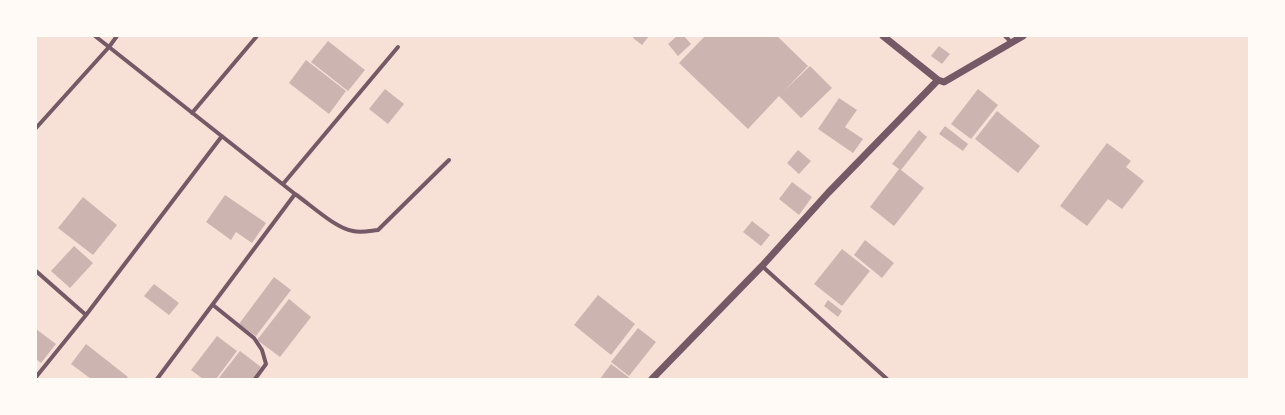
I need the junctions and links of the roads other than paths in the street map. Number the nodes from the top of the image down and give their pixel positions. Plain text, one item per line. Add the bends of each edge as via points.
1 (95, 36) edge
2 (117, 36) edge
3 (257, 36) edge
4 (883, 36) edge
5 (1005, 36) edge
6 (1024, 36) edge
7 (1012, 43) junction
8 (109, 47) junction
9 (398, 47) dead end
10 (938, 80) junction
11 (192, 113) junction
12 (36, 126) edge
13 (222, 136) junction
14 (449, 160) dead end
15 (283, 184) junction
16 (295, 194) junction
17 (762, 266) junction
18 (36, 271) edge
19 (213, 305) junction
20 (86, 315) junction
21 (36, 377) edge
22 (157, 379) edge
23 (255, 379) edge
24 (652, 379) edge
25 (887, 379) edge

1 - 8 street
2 - 8 street
3 - 11 street
4 - 10 street
5 - 7 street
6 - 7 street
7 - 10 street via 944,82
8 - 11 street
8 - 12 street
9 - 15 street
10 - 17 street via 828,193
11 - 13 street
13 - 15 street
13 - 20 street
14 - 16 street via 378,230 365,232 340,227
15 - 16 street
16 - 19 street
17 - 24 street
17 - 25 street
18 - 20 street
19 - 22 street
19 - 23 street via 254,338 262,350 266,364
20 - 21 street

